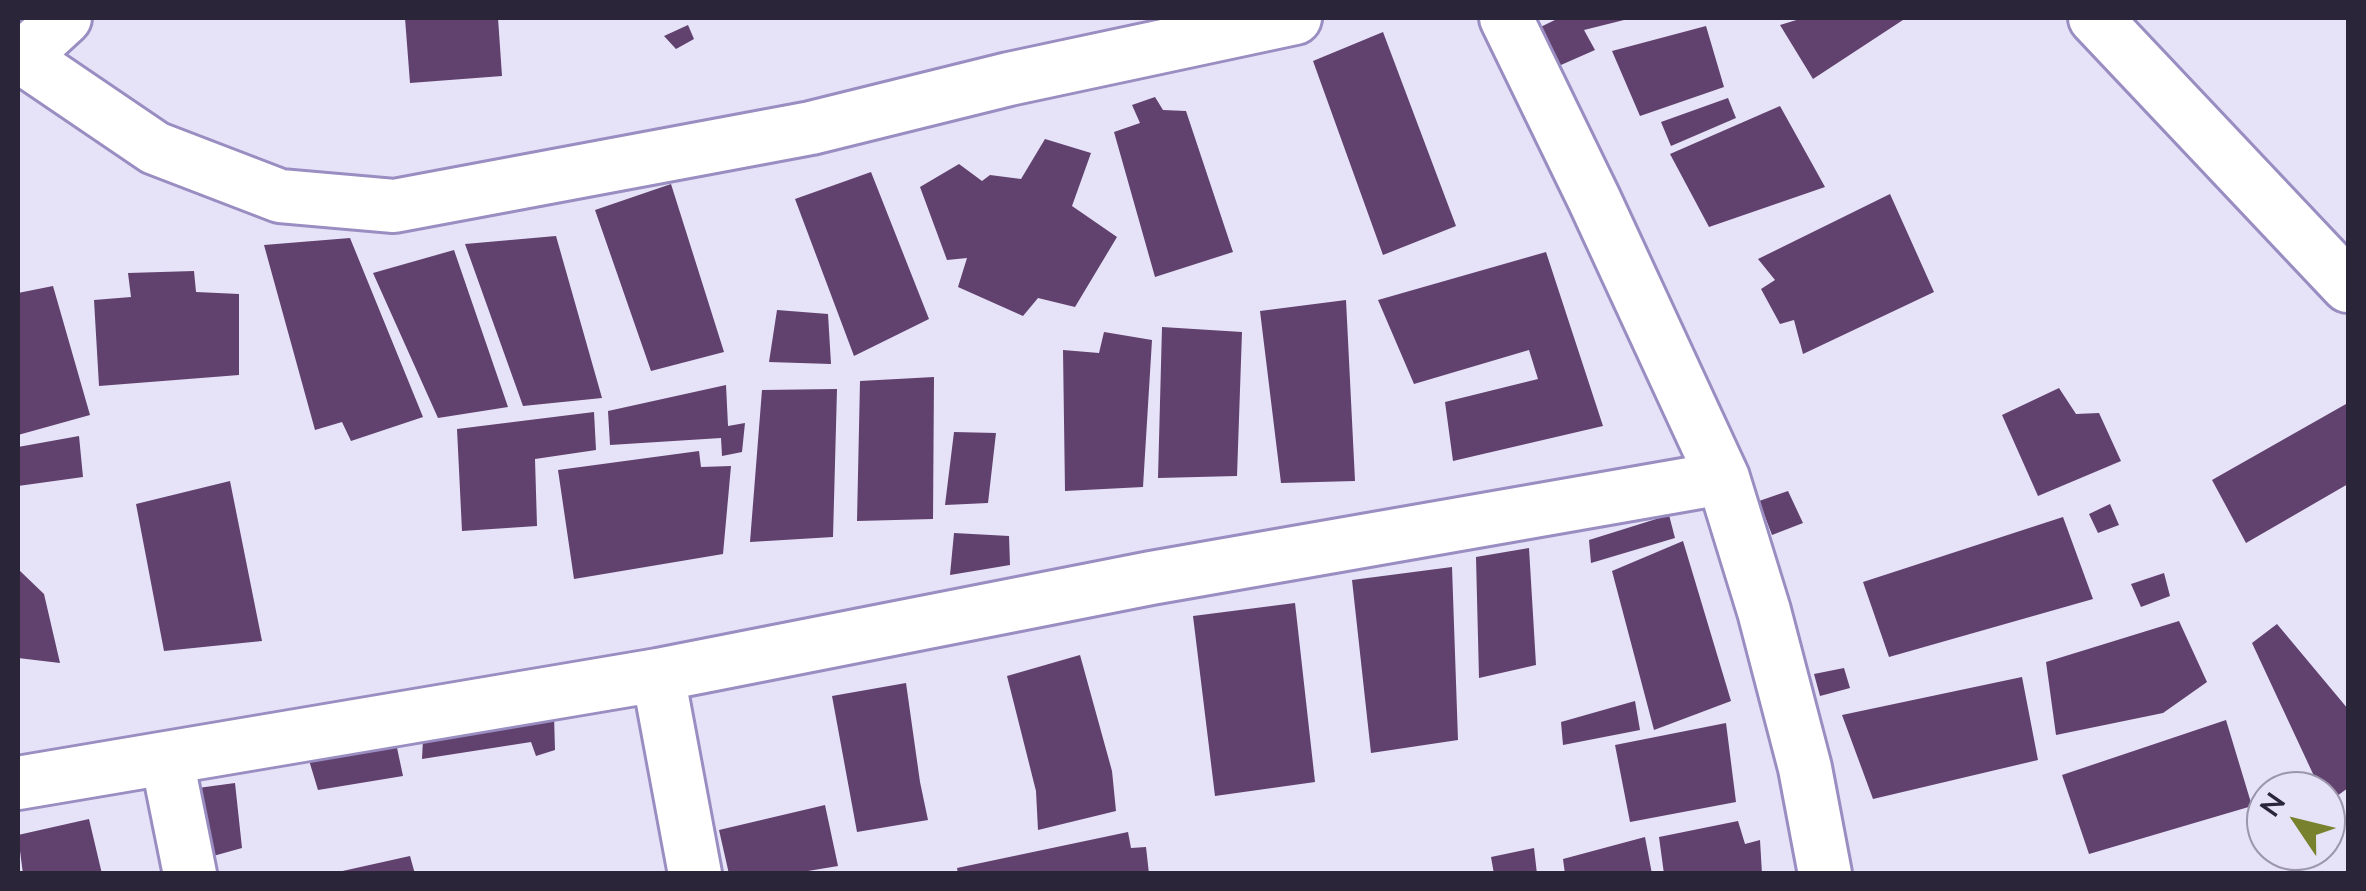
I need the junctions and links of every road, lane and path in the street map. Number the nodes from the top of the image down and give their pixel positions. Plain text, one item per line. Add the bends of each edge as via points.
1 (65, 18) edge
2 (1295, 18) edge
3 (1506, 18) edge
4 (2095, 18) edge
5 (19, 58) edge
6 (2348, 286) edge
7 (1723, 478) junction
8 (658, 674) junction
9 (168, 760) junction
10 (18, 783) edge
11 (190, 874) edge
12 (695, 874) edge
13 (1826, 874) edge

1 - 5 street
2 - 5 street via 811,128 394,206 280,196 155,148
3 - 7 street
4 - 6 street
7 - 8 street via 1132,581
7 - 13 street via 1796,733
8 - 9 street
8 - 12 street
9 - 10 street
9 - 11 street

